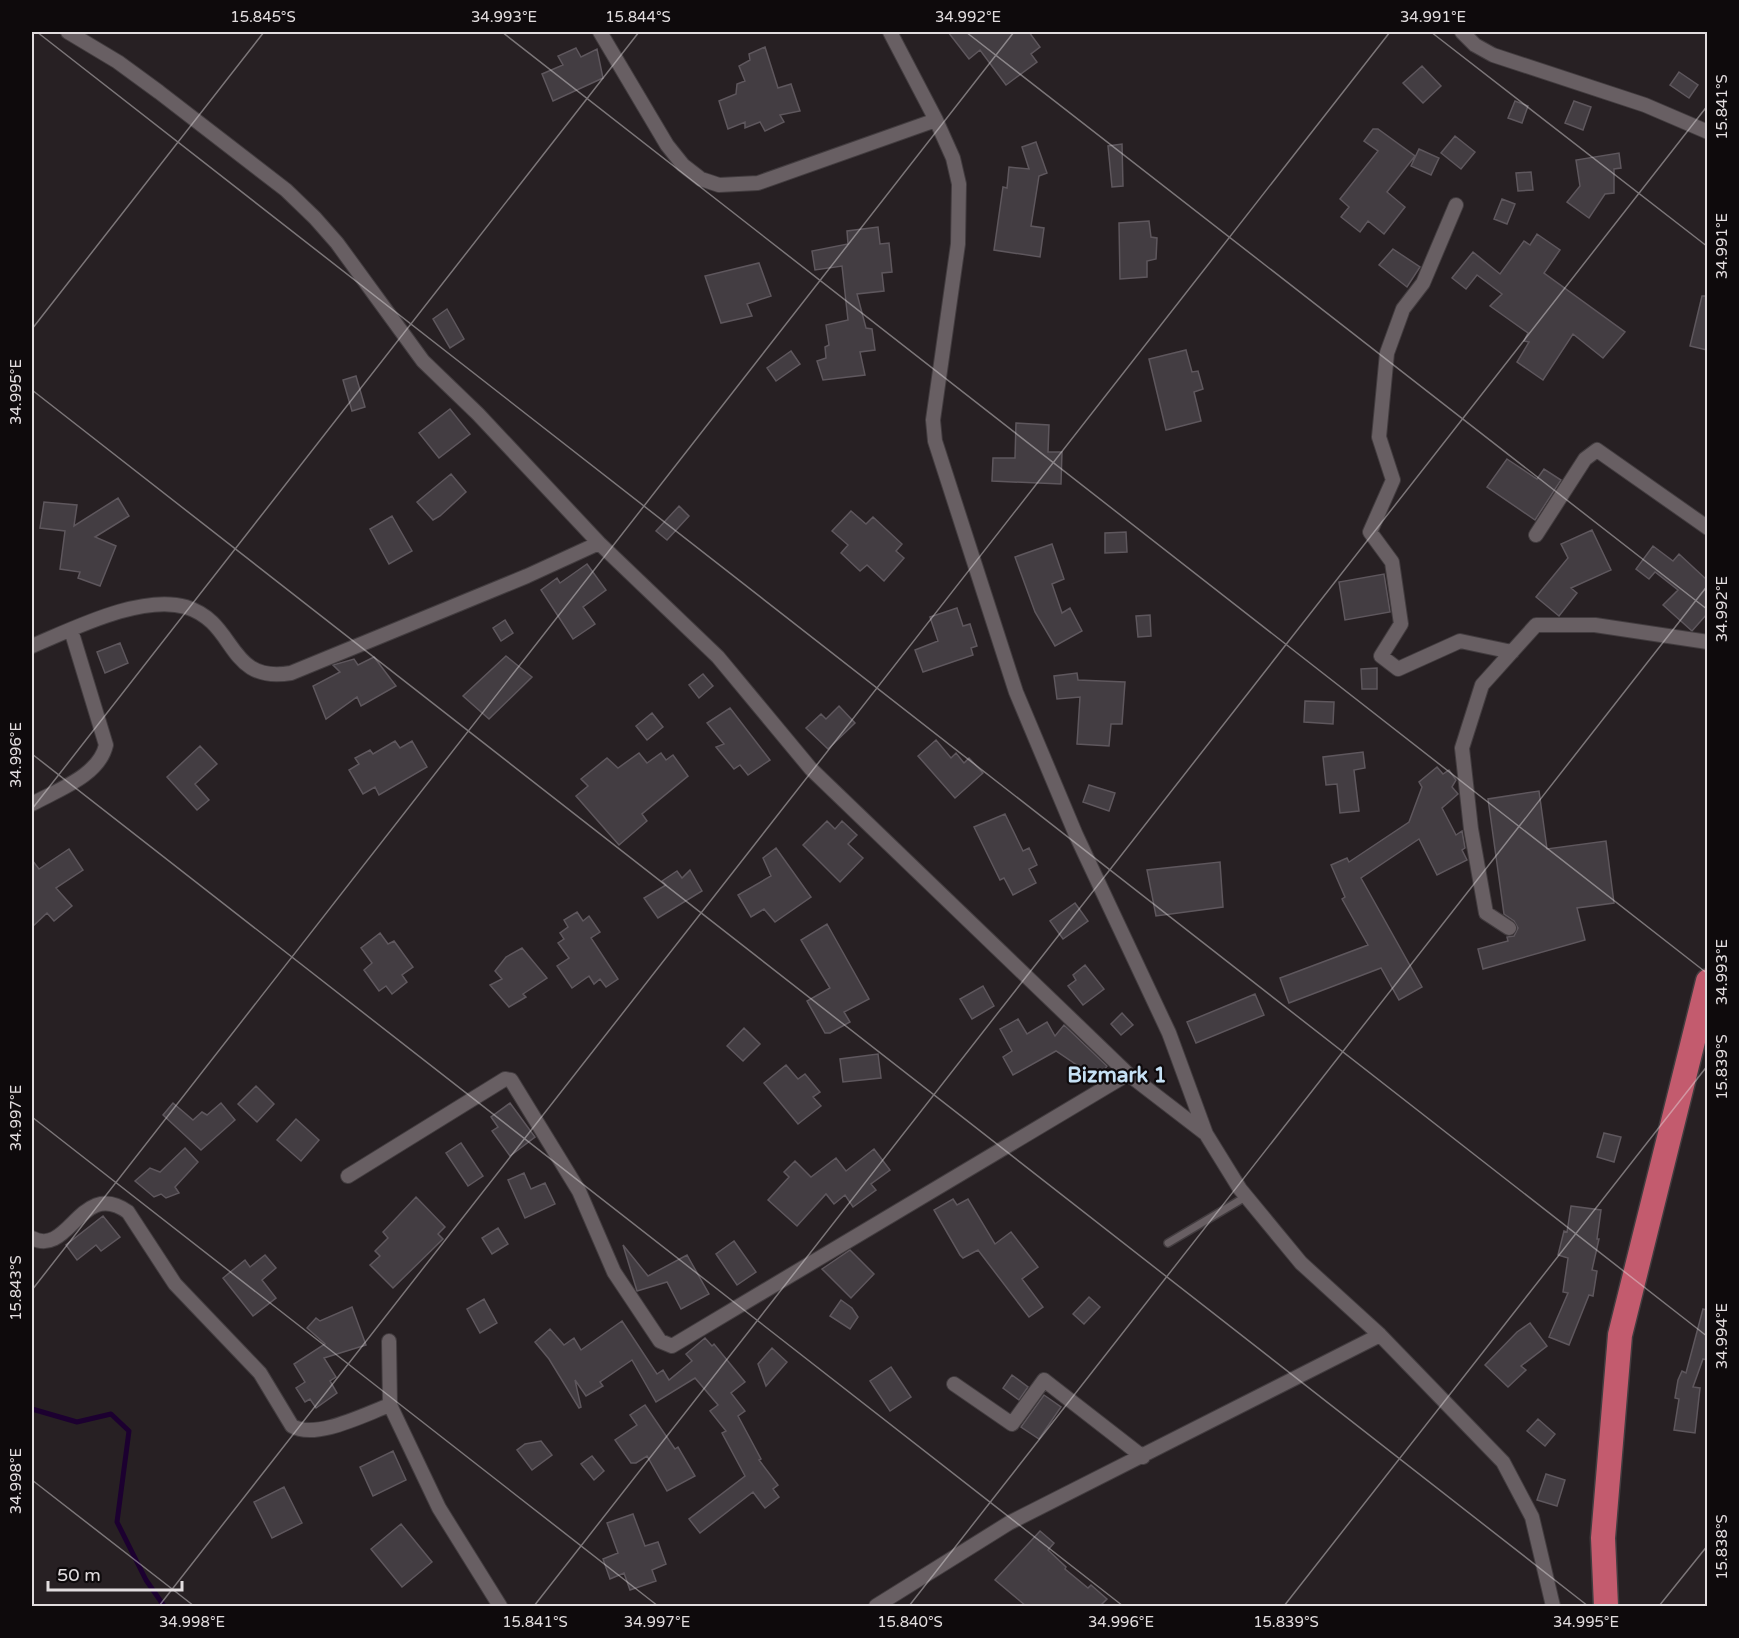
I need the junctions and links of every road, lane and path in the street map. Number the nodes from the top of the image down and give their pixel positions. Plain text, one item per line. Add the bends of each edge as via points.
1 (68, 32) edge
2 (600, 32) edge
3 (890, 32) edge
4 (1462, 32) edge
5 (936, 120) junction
6 (1707, 132) edge
7 (1456, 205) dead end
8 (1707, 528) edge
9 (1536, 535) dead end
10 (599, 543) junction
11 (71, 630) junction
12 (1707, 642) edge
13 (32, 646) edge
14 (1512, 652) junction
15 (32, 804) edge
16 (1509, 928) dead end
17 (1707, 981) edge
18 (1128, 1074) junction
19 (1206, 1134) junction
20 (348, 1176) dead end
21 (1246, 1196) junction
22 (32, 1238) edge
23 (1168, 1243) dead end
24 (1380, 1335) junction
25 (389, 1341) dead end
26 (954, 1384) dead end
27 (390, 1405) junction
28 (1143, 1457) junction
29 (500, 1606) edge
30 (876, 1606) edge
31 (1552, 1606) edge
32 (1606, 1606) edge

1 - 10 street via 118,62 286,190 337,243 423,361
2 - 5 street via 667,145 701,179 719,185 758,183
3 - 5 street
4 - 6 street via 1493,55 1645,105
5 - 19 street via 953,158 961,211 933,420 935,441 1016,692 1076,835 1180,1059
7 - 14 street via 1423,283 1403,309 1387,353 1379,438 1393,480 1370,532 1392,562 1401,624 1381,656 1398,669 1460,641
8 - 9 street via 1597,450 1585,459
10 - 11 street via 291,673 272,676 256,672 242,662 218,627 186,607 140,607
10 - 18 street via 718,657 811,769
11 - 13 street
11 - 15 street via 104,732 104,755 86,774
12 - 14 street via 1595,625 1536,625
14 - 16 street via 1482,686 1462,748 1486,913
17 - 32 highway via 1620,1335 1603,1538
18 - 19 street
18 - 20 street via 672,1346 660,1341 615,1272 579,1191 512,1080 505,1079
19 - 21 street
21 - 23 lane
21 - 24 street via 1300,1263
22 - 27 street via 50,1241 90,1207 104,1202 118,1204 134,1220 175,1284 260,1373 292,1426 315,1431
24 - 28 street
24 - 31 street via 1503,1462 1532,1518
25 - 27 street
26 - 28 street via 1012,1424 1044,1380
27 - 29 street via 439,1508
28 - 30 street via 1010,1523

